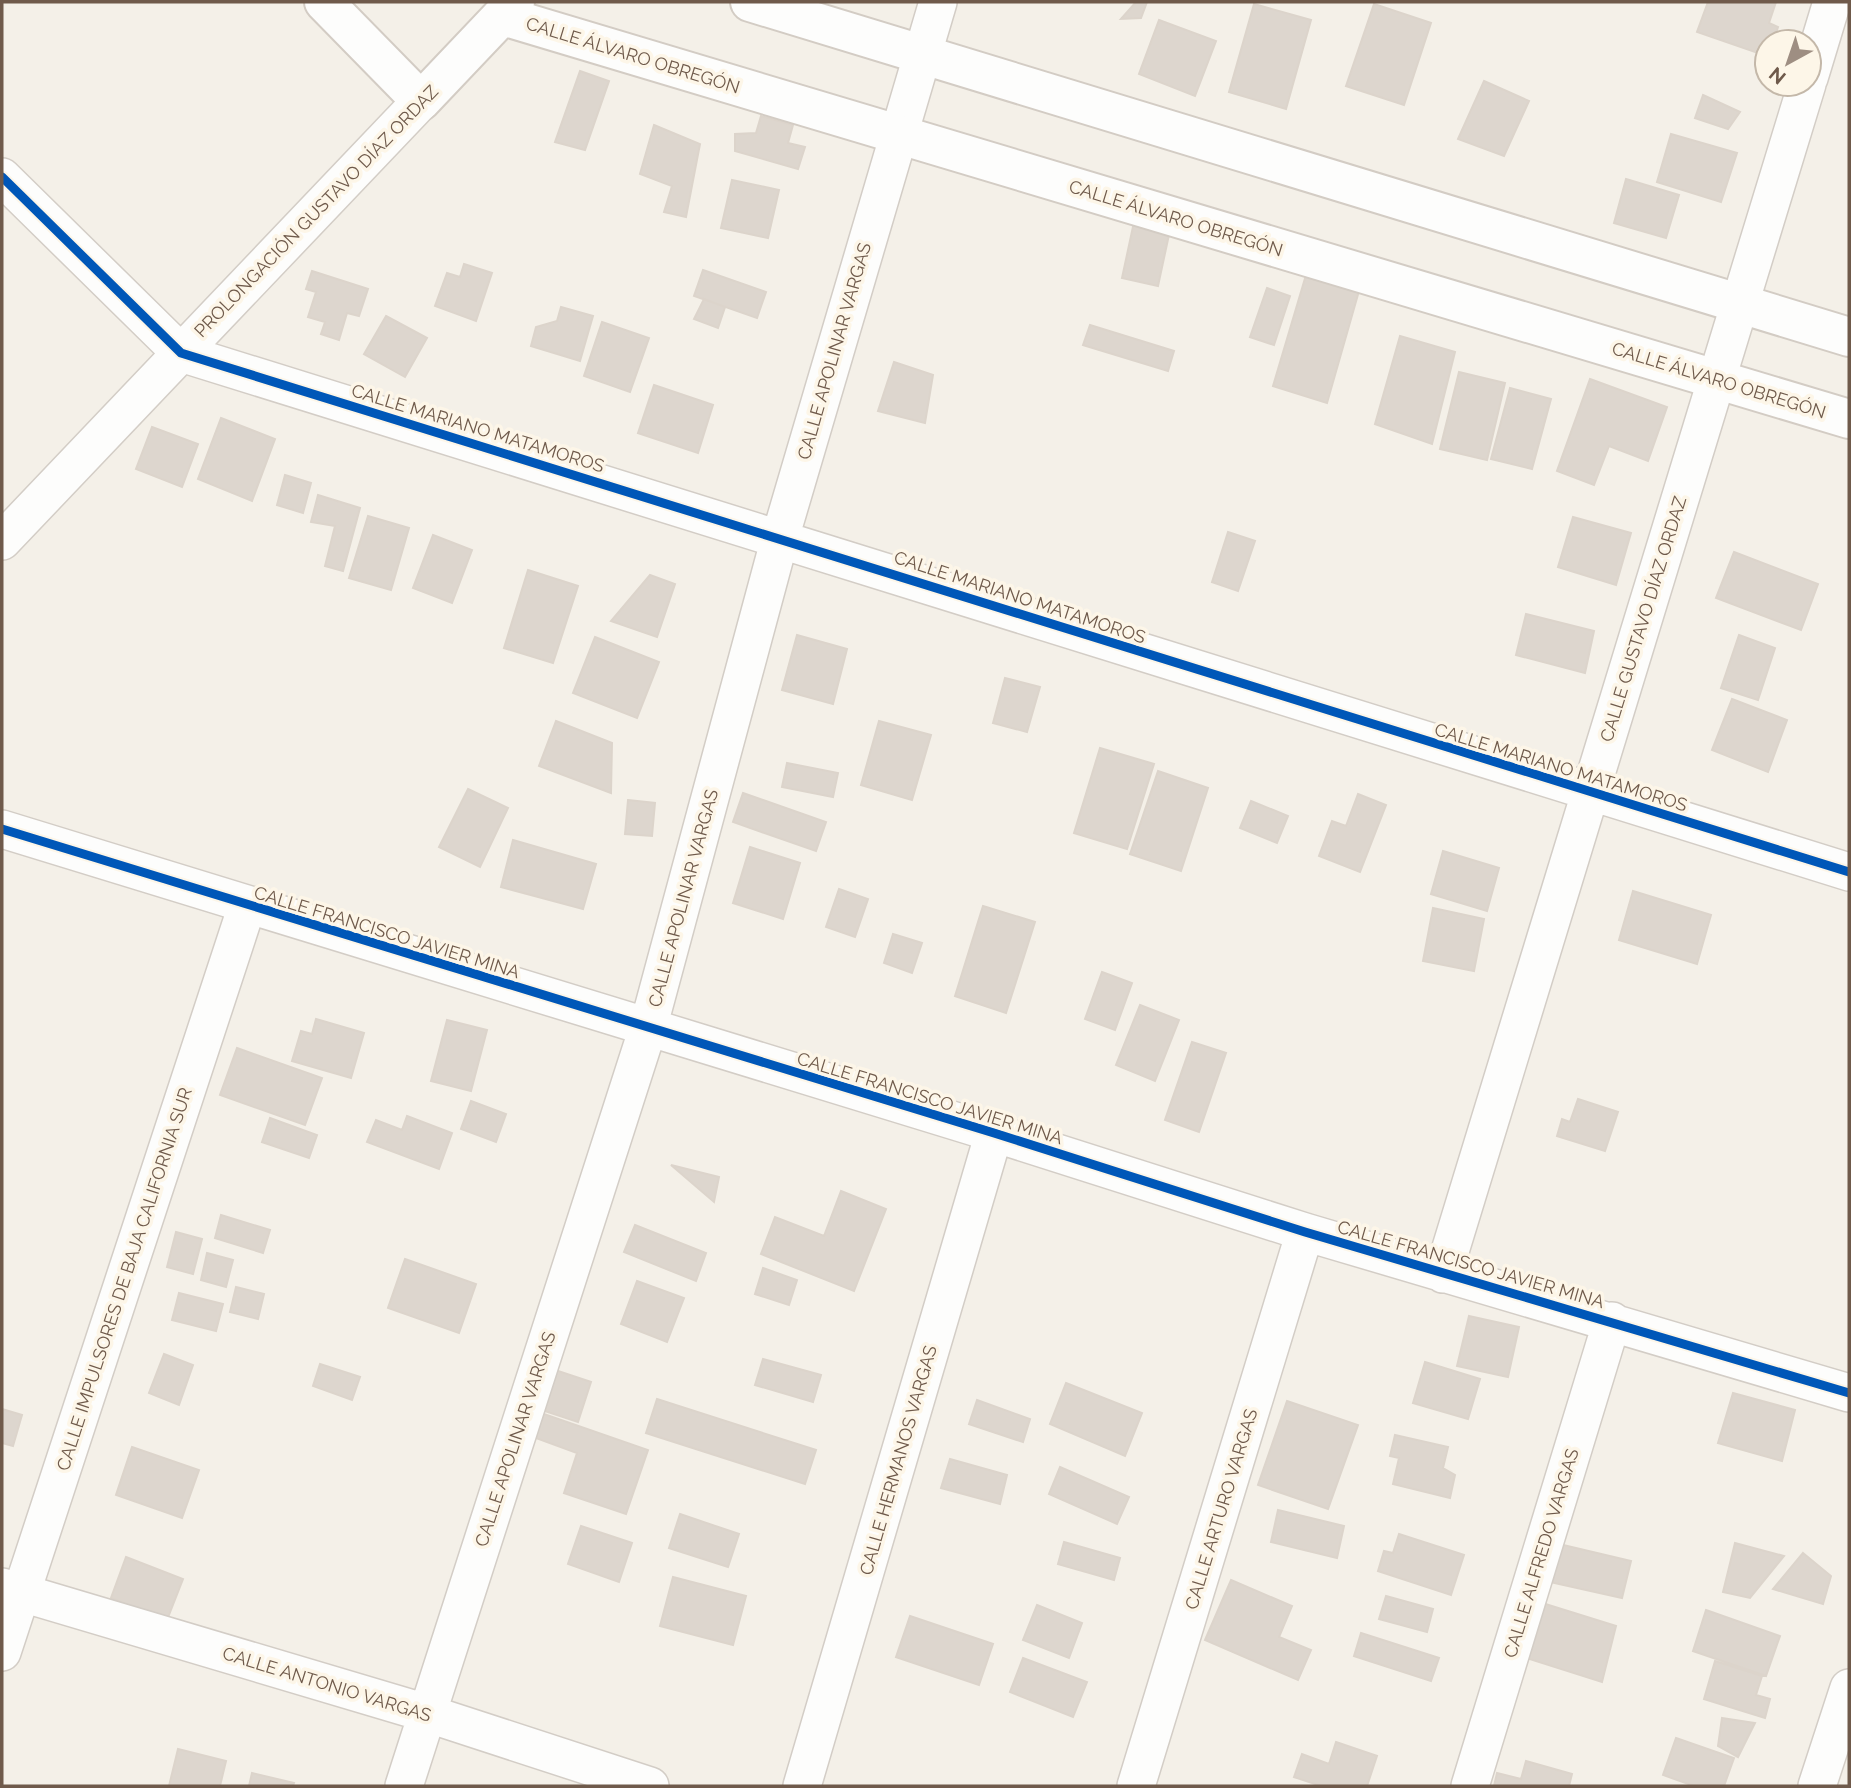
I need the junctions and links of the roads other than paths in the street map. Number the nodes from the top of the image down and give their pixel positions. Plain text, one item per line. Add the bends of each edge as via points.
1 (324, 2) edge
2 (750, 2) edge
3 (938, 2) edge
4 (1832, 2) edge
5 (509, 9) edge
6 (1823, 32) edge
7 (922, 54) junction
8 (1803, 98) edge
9 (421, 101) junction
10 (898, 134) junction
11 (2, 177) edge
12 (1740, 304) junction
13 (1849, 337) edge
14 (181, 353) junction
15 (1717, 380) junction
16 (1849, 419) edge
17 (780, 538) junction
18 (2, 541) edge
19 (1590, 793) junction
20 (2, 829) edge
21 (1849, 872) edge
22 (247, 906) junction
23 (648, 1028) junction
24 (994, 1133) junction
25 (1305, 1232) junction
26 (1443, 1274) junction
27 (1612, 1321) junction
28 (1849, 1393) edge
29 (11, 1590) edge
30 (2, 1652) edge
31 (1849, 1688) edge
32 (426, 1713) junction
33 (404, 1786) edge
34 (650, 1786) edge
35 (802, 1786) edge
36 (1136, 1786) edge
37 (1470, 1786) edge
38 (1817, 1786) edge

1 - 9 street
2 - 7 street
3 - 7 street, CALLE APOLINAR VARGAS
4 - 6 street
5 - 9 street, PROLONGACIÓN GUSTAVO DÍAZ ORDAZ
5 - 10 street, CALLE ÁLVARO OBREGÓN
7 - 10 street, CALLE APOLINAR VARGAS
7 - 12 street
8 - 12 street, CALLE GUSTAVO DÍAZ ORDAZ
9 - 14 street, PROLONGACIÓN GUSTAVO DÍAZ ORDAZ
10 - 15 street, CALLE ÁLVARO OBREGÓN
10 - 17 street, CALLE APOLINAR VARGAS
11 - 14 street
12 - 13 street
12 - 15 street, CALLE GUSTAVO DÍAZ ORDAZ
14 - 17 street, CALLE MARIANO MATAMOROS
14 - 18 street, PROLONGACIÓN GUSTAVO DÍAZ ORDAZ
15 - 16 street, CALLE ÁLVARO OBREGÓN
15 - 19 street, CALLE GUSTAVO DÍAZ ORDAZ
17 - 19 street, CALLE MARIANO MATAMOROS
17 - 23 street, CALLE APOLINAR VARGAS
19 - 21 street, CALLE MARIANO MATAMOROS
19 - 26 street, CALLE GUSTAVO DÍAZ ORDAZ
20 - 22 street, CALLE FRANCISCO JAVIER MINA
22 - 23 street, CALLE FRANCISCO JAVIER MINA
22 - 29 street, CALLE IMPULSORES DE BAJA CALIFORNIA SUR
23 - 24 street, CALLE FRANCISCO JAVIER MINA
23 - 32 street, CALLE APOLINAR VARGAS
24 - 25 street, CALLE FRANCISCO JAVIER MINA
24 - 35 street, CALLE HERMANOS VARGAS
25 - 26 street, CALLE FRANCISCO JAVIER MINA
25 - 36 street, CALLE ARTURO VARGAS
26 - 27 street, CALLE FRANCISCO JAVIER MINA
27 - 28 street, CALLE FRANCISCO JAVIER MINA
27 - 37 street, CALLE ALFREDO VARGAS
29 - 30 street, CALLE IMPULSORES DE BAJA CALIFORNIA SUR
29 - 32 street, CALLE ANTONIO VARGAS
31 - 38 street
32 - 33 street, CALLE APOLINAR VARGAS
32 - 34 street, CALLE ANTONIO VARGAS

